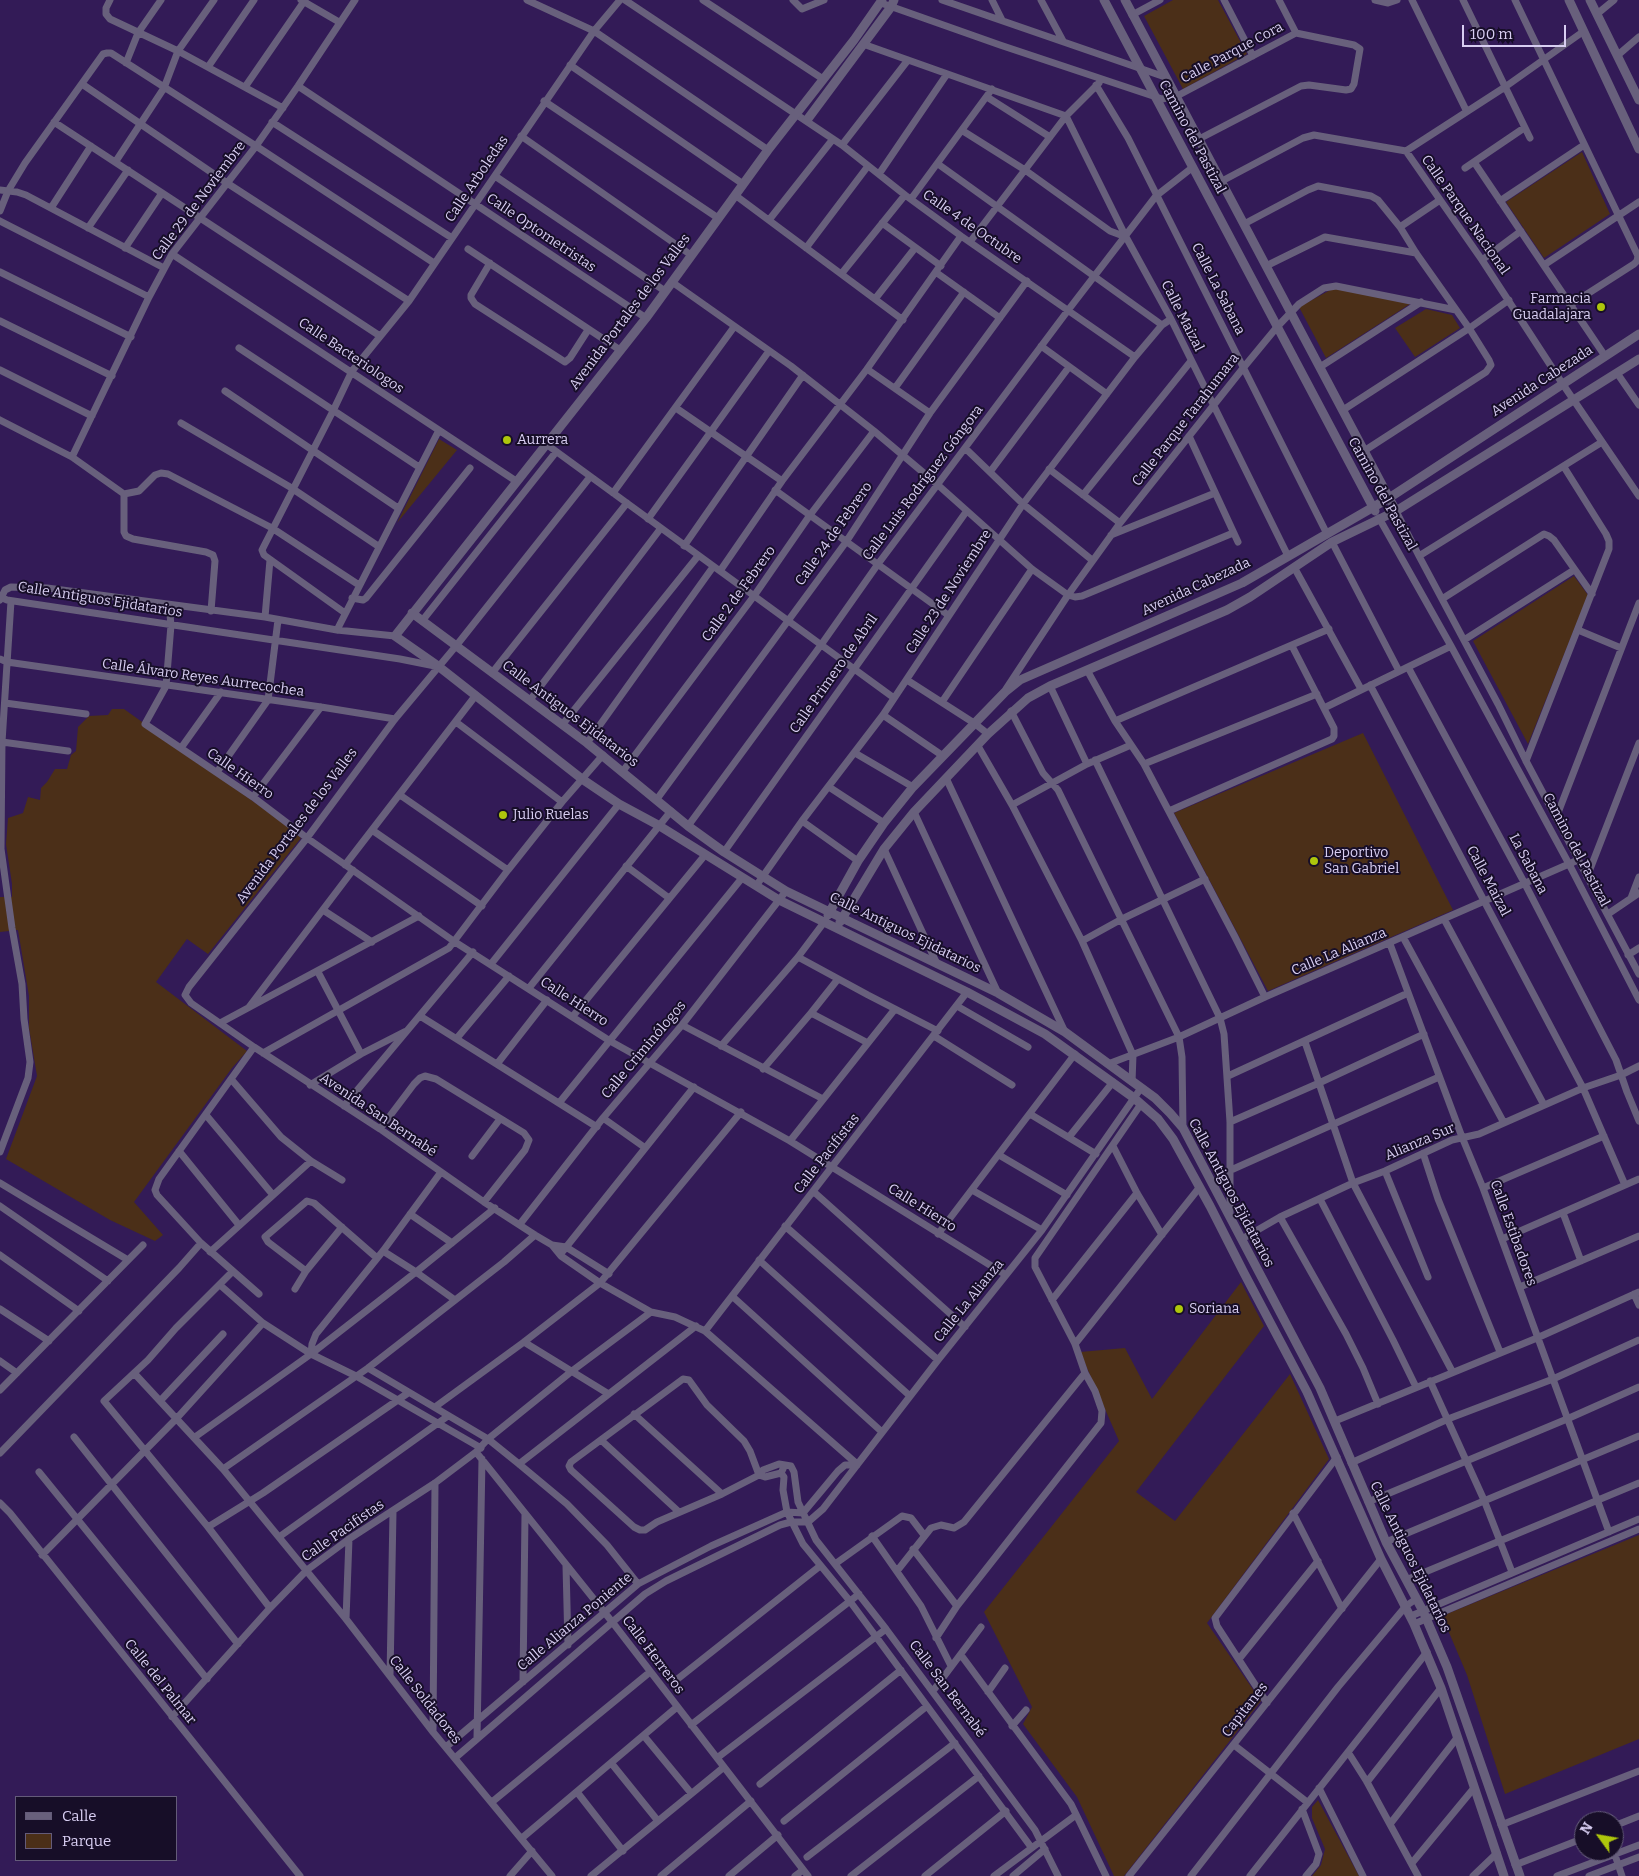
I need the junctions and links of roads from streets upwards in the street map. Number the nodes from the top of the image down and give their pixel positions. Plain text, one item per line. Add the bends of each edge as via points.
1 (161, 0) edge
2 (214, 0) edge
3 (254, 0) edge
4 (355, 0) edge
5 (527, 0) edge
6 (620, 0) edge
7 (626, 0) edge
8 (703, 0) edge
9 (793, 0) edge
10 (824, 0) edge
11 (942, 0) edge
12 (992, 0) edge
13 (1042, 0) edge
14 (1104, 0) edge
15 (1125, 0) edge
16 (1160, 0) edge
17 (1224, 0) edge
18 (1279, 0) edge
19 (1375, 0) edge
20 (1397, 0) edge
21 (1412, 0) edge
22 (1463, 0) edge
23 (1515, 0) edge
24 (1569, 0) edge
25 (1590, 0) edge
26 (1614, 0) edge
27 (108, 1) edge
28 (303, 1) edge
29 (881, 1) edge
30 (893, 4) edge
31 (1597, 14) junction
32 (1132, 15) junction
33 (1002, 20) junction
34 (339, 22) junction
35 (594, 31) junction
36 (1584, 31) junction
37 (138, 32) junction
38 (1296, 33) junction
39 (1639, 36) edge
40 (1063, 40) junction
41 (864, 44) junction
42 (178, 51) junction
43 (1618, 55) junction
44 (1253, 56) junction
45 (1545, 59) junction
46 (908, 60) junction
47 (126, 63) junction
48 (570, 65) junction
49 (208, 67) junction
50 (1140, 69) junction
51 (947, 74) junction
52 (1165, 77) junction
53 (822, 79) junction
54 (1099, 82) junction
55 (82, 84) junction
56 (298, 86) junction
57 (245, 87) junction
58 (1505, 87) junction
59 (164, 88) junction
60 (992, 89) junction
61 (1176, 96) junction
62 (987, 97) junction
63 (1156, 98) junction
64 (1639, 100) edge
65 (544, 101) junction
66 (282, 108) junction
67 (1466, 110) junction
68 (796, 113) junction
69 (1066, 116) junction
70 (807, 120) junction
71 (54, 122) junction
72 (272, 122) junction
73 (141, 124) junction
74 (1524, 128) junction
75 (963, 131) junction
76 (521, 136) junction
77 (1050, 137) junction
78 (1530, 138) dead end
79 (833, 139) junction
80 (1199, 139) junction
81 (842, 145) junction
82 (1584, 145) junction
83 (91, 146) junction
84 (256, 146) junction
85 (1639, 149) edge
86 (768, 150) junction
87 (1406, 151) junction
88 (116, 161) junction
89 (1474, 162) junction
90 (938, 164) junction
91 (868, 166) junction
92 (1192, 167) junction
93 (1465, 168) dead end
94 (128, 170) junction
95 (1025, 170) junction
96 (879, 174) junction
97 (496, 176) junction
98 (1222, 181) junction
99 (227, 182) junction
100 (743, 184) junction
101 (4, 191) edge
102 (162, 193) junction
103 (735, 195) junction
104 (1156, 196) junction
105 (908, 197) junction
106 (1440, 200) junction
107 (1500, 201) junction
108 (1639, 202) edge
109 (475, 204) junction
110 (997, 205) junction
111 (51, 208) junction
112 (0, 210) edge
113 (1618, 216) junction
114 (199, 218) junction
115 (718, 218) junction
116 (769, 220) junction
117 (0, 222) edge
118 (882, 223) junction
119 (1244, 224) junction
120 (1400, 227) junction
121 (88, 228) junction
122 (1521, 231) junction
123 (962, 236) junction
124 (1126, 237) junction
125 (452, 238) junction
126 (970, 242) junction
127 (125, 248) junction
128 (468, 248) dead end
129 (806, 248) junction
130 (915, 248) junction
131 (1416, 253) junction
132 (172, 254) junction
133 (691, 255) junction
134 (1482, 260) junction
135 (434, 263) junction
136 (490, 264) junction
137 (1544, 265) junction
138 (1266, 266) junction
139 (164, 268) junction
140 (939, 270) junction
141 (0, 272) edge
142 (842, 274) junction
143 (1095, 276) junction
144 (1027, 281) junction
145 (672, 282) junction
146 (666, 291) junction
147 (964, 292) junction
148 (149, 297) junction
149 (875, 299) junction
150 (1509, 300) junction
151 (409, 301) junction
152 (1421, 302) junction
153 (1570, 305) junction
154 (1069, 309) junction
155 (1456, 310) junction
156 (1291, 313) junction
157 (646, 318) junction
158 (1000, 318) junction
159 (1171, 319) junction
160 (902, 320) junction
161 (0, 321) edge
162 (1162, 325) junction
163 (734, 327) junction
164 (1277, 328) junction
165 (1470, 328) junction
166 (588, 330) junction
167 (1639, 334) edge
168 (380, 336) junction
169 (131, 337) junction
170 (1041, 346) junction
171 (239, 348) dead end
172 (620, 350) junction
173 (769, 352) junction
174 (1605, 356) junction
175 (1135, 357) junction
176 (1639, 359) edge
177 (1190, 361) junction
178 (1069, 367) junction
179 (1244, 367) junction
180 (1320, 367) junction
181 (867, 369) junction
182 (0, 370) edge
183 (352, 371) junction
184 (1617, 373) junction
185 (803, 375) junction
186 (112, 376) junction
187 (1562, 383) junction
188 (894, 388) junction
189 (225, 391) dead end
190 (1107, 394) junction
191 (1574, 400) junction
192 (840, 404) junction
193 (1639, 405) edge
194 (1214, 406) junction
195 (676, 408) junction
196 (1343, 410) junction
197 (333, 411) junction
198 (930, 413) junction
199 (92, 416) junction
200 (0, 420) edge
201 (181, 423) dead end
202 (439, 430) junction
203 (874, 431) junction
204 (711, 432) junction
205 (1189, 436) junction
206 (1602, 442) junction
207 (546, 444) junction
208 (965, 448) junction
209 (313, 450) junction
210 (1364, 450) junction
211 (556, 452) junction
212 (746, 456) junction
213 (904, 456) junction
214 (72, 457) junction
215 (1564, 467) junction
216 (418, 468) junction
217 (470, 468) dead end
218 (1049, 469) junction
219 (1433, 469) junction
220 (990, 472) junction
221 (590, 477) junction
222 (782, 480) junction
223 (516, 481) junction
224 (1442, 481) junction
225 (938, 485) junction
226 (294, 489) junction
227 (775, 490) junction
228 (613, 493) junction
229 (124, 494) junction
230 (1215, 494) junction
231 (1083, 495) junction
232 (1639, 496) edge
233 (1389, 498) junction
234 (628, 503) junction
235 (1022, 504) junction
236 (398, 508) junction
237 (1373, 508) junction
238 (1396, 510) junction
239 (966, 512) junction
240 (810, 515) junction
241 (648, 518) junction
242 (1379, 518) junction
243 (1120, 523) junction
244 (272, 528) junction
245 (661, 528) junction
246 (1233, 533) junction
247 (1111, 536) junction
248 (1329, 538) junction
249 (998, 540) junction
250 (846, 542) junction
251 (1238, 542) dead end
252 (378, 546) junction
253 (684, 546) junction
254 (698, 556) junction
255 (1288, 556) junction
256 (1419, 556) junction
257 (270, 560) junction
258 (1092, 560) junction
259 (878, 564) junction
260 (1294, 567) junction
261 (717, 569) junction
262 (1032, 569) junction
263 (1574, 570) junction
264 (359, 585) junction
265 (911, 589) junction
266 (1592, 594) junction
267 (1068, 595) junction
268 (754, 596) junction
269 (0, 598) edge
270 (352, 598) junction
271 (1442, 599) junction
272 (11, 601) junction
273 (1639, 603) edge
274 (169, 605) junction
275 (211, 611) junction
276 (344, 613) junction
277 (412, 613) junction
278 (948, 615) junction
279 (265, 617) junction
280 (278, 620) junction
281 (422, 621) junction
282 (787, 621) junction
283 (171, 625) junction
284 (1329, 629) junction
285 (337, 630) junction
286 (1578, 630) junction
287 (395, 636) junction
288 (275, 640) junction
289 (1464, 640) junction
290 (821, 645) junction
291 (456, 646) junction
292 (1292, 646) junction
293 (1451, 646) junction
294 (1621, 648) junction
295 (3, 665) edge
296 (438, 666) junction
297 (1408, 667) junction
298 (853, 669) junction
299 (1087, 670) junction
300 (1400, 671) junction
301 (492, 673) junction
302 (907, 680) junction
303 (1370, 685) junction
304 (166, 686) junction
305 (1050, 686) junction
306 (1361, 689) junction
307 (221, 692) junction
308 (1005, 692) junction
309 (1317, 694) junction
310 (476, 695) junction
311 (894, 698) junction
312 (268, 700) junction
313 (530, 700) junction
314 (942, 702) junction
315 (5, 703) junction
316 (321, 707) junction
317 (1324, 708) junction
318 (1011, 711) junction
319 (86, 714) dead end
320 (883, 715) junction
321 (395, 719) junction
322 (1115, 721) junction
323 (456, 722) junction
324 (974, 723) junction
325 (562, 724) junction
326 (988, 734) junction
327 (2, 742) junction
328 (1639, 742) edge
329 (587, 743) junction
330 (1131, 745) junction
331 (978, 746) junction
332 (181, 748) junction
333 (68, 751) dead end
334 (855, 753) junction
335 (603, 755) junction
336 (942, 756) junction
337 (1095, 760) junction
338 (1526, 761) junction
339 (1087, 764) junction
340 (1144, 764) junction
341 (623, 771) junction
342 (218, 772) junction
343 (946, 778) junction
344 (582, 779) junction
345 (1050, 783) junction
346 (828, 787) junction
347 (913, 787) junction
348 (400, 795) junction
349 (253, 797) junction
350 (657, 799) junction
351 (562, 802) junction
352 (619, 804) junction
353 (1012, 804) junction
354 (670, 811) junction
355 (1169, 811) junction
356 (914, 812) junction
357 (1556, 818) junction
358 (802, 821) junction
359 (884, 822) junction
360 (658, 825) junction
361 (688, 826) junction
362 (372, 830) junction
363 (307, 838) junction
364 (884, 850) junction
365 (724, 852) junction
366 (705, 855) junction
367 (1578, 860) junction
368 (858, 861) junction
369 (1569, 864) junction
370 (345, 865) junction
371 (626, 866) junction
372 (353, 870) junction
373 (508, 870) junction
374 (1639, 876) edge
375 (762, 877) junction
376 (1587, 877) junction
377 (742, 878) junction
378 (1205, 879) junction
379 (1525, 884) junction
380 (756, 886) junction
381 (786, 890) junction
382 (1639, 893) edge
383 (670, 898) junction
384 (1631, 898) junction
385 (779, 900) junction
386 (1163, 900) junction
387 (1484, 901) junction
388 (482, 906) junction
389 (323, 910) junction
390 (830, 911) junction
391 (1608, 914) junction
392 (419, 916) junction
393 (842, 917) junction
394 (1444, 919) junction
395 (1120, 920) junction
396 (824, 921) junction
397 (837, 927) junction
398 (1403, 937) junction
399 (1082, 941) junction
400 (372, 942) junction
401 (455, 942) junction
402 (1390, 944) junction
403 (1639, 948) edge
404 (473, 952) junction
405 (1628, 954) junction
406 (798, 957) junction
407 (491, 964) junction
408 (937, 964) junction
409 (318, 972) junction
410 (1639, 974) edge
411 (509, 976) junction
412 (838, 979) junction
413 (529, 988) junction
414 (968, 992) junction
415 (998, 993) junction
416 (1408, 993) junction
417 (1265, 998) junction
418 (547, 1000) junction
419 (1639, 1000) edge
420 (191, 1003) joint
421 (957, 1006) junction
422 (247, 1009) junction
423 (339, 1009) junction
424 (895, 1009) junction
425 (811, 1013) junction
426 (420, 1016) junction
427 (573, 1016) junction
428 (1220, 1018) junction
429 (220, 1023) junction
430 (682, 1025) junction
431 (407, 1031) junction
432 (1065, 1032) junction
433 (936, 1034) junction
434 (1424, 1034) junction
435 (1179, 1037) junction
436 (457, 1038) junction
437 (610, 1041) junction
438 (1305, 1042) junction
439 (868, 1043) junction
440 (721, 1046) junction
441 (254, 1047) junction
442 (1028, 1047) dead end
443 (264, 1053) junction
444 (362, 1054) junction
445 (1075, 1054) junction
446 (1133, 1055) junction
447 (650, 1063) junction
448 (497, 1064) junction
449 (1108, 1064) junction
450 (1639, 1066) edge
451 (763, 1068) junction
452 (1621, 1075) junction
453 (1228, 1076) junction
454 (1439, 1077) junction
455 (231, 1079) junction
456 (1113, 1082) junction
457 (1132, 1082) junction
458 (1319, 1083) junction
459 (310, 1085) junction
460 (1012, 1085) dead end
461 (694, 1086) junction
462 (1141, 1088) junction
463 (1583, 1088) junction
464 (824, 1099) junction
465 (1137, 1101) junction
466 (559, 1103) junction
467 (1544, 1105) junction
468 (344, 1106) junction
469 (741, 1112) junction
470 (1030, 1114) junction
471 (206, 1115) junction
472 (603, 1118) junction
473 (500, 1119) junction
474 (1639, 1121) edge
475 (1230, 1122) junction
476 (1504, 1123) junction
477 (1334, 1125) junction
478 (596, 1127) junction
479 (1183, 1128) junction
480 (380, 1129) junction
481 (1604, 1136) junction
482 (1069, 1137) junction
483 (1462, 1137) junction
484 (790, 1141) junction
485 (1113, 1146) junction
486 (644, 1147) junction
487 (179, 1151) junction
488 (0, 1152) edge
489 (1423, 1153) junction
490 (1096, 1154) junction
491 (999, 1155) junction
492 (472, 1156) dead end
493 (311, 1160) junction
494 (833, 1167) junction
495 (1231, 1170) junction
496 (1385, 1171) junction
497 (441, 1172) junction
498 (1639, 1179) edge
499 (342, 1180) dead end
500 (0, 1183) edge
501 (1353, 1183) junction
502 (1625, 1185) junction
503 (1200, 1188) junction
504 (1484, 1188) junction
505 (972, 1190) junction
506 (814, 1192) junction
507 (1137, 1193) junction
508 (273, 1195) junction
509 (1067, 1195) junction
510 (1320, 1199) junction
511 (484, 1202) junction
512 (0, 1206) edge
513 (495, 1208) junction
514 (1563, 1213) junction
515 (410, 1214) junction
516 (1230, 1215) junction
517 (1280, 1217) junction
518 (520, 1224) junction
519 (238, 1225) junction
520 (785, 1226) junction
521 (342, 1227) junction
522 (1042, 1230) junction
523 (938, 1234) junction
524 (535, 1235) junction
525 (1162, 1235) junction
526 (1639, 1236) edge
527 (1242, 1239) junction
528 (1502, 1239) junction
529 (201, 1243) junction
530 (452, 1243) junction
531 (144, 1245) dead end
532 (552, 1245) junction
533 (566, 1247) junction
534 (382, 1251) junction
535 (210, 1252) junction
536 (0, 1255) edge
537 (560, 1256) junction
538 (377, 1258) junction
539 (128, 1260) junction
540 (759, 1260) junction
541 (1582, 1261) junction
542 (306, 1271) junction
543 (233, 1272) junction
544 (416, 1272) junction
545 (608, 1274) junction
546 (1006, 1275) junction
547 (1428, 1277) dead end
548 (108, 1281) junction
549 (600, 1283) junction
550 (220, 1285) junction
551 (1520, 1287) junction
552 (295, 1289) dead end
553 (1637, 1293) edge
554 (259, 1294) dead end
555 (732, 1296) junction
556 (455, 1300) junction
557 (1052, 1300) junction
558 (1639, 1305) edge
559 (0, 1309) edge
560 (79, 1311) junction
561 (651, 1312) junction
562 (263, 1324) junction
563 (696, 1326) junction
564 (965, 1327) junction
565 (705, 1331) junction
566 (223, 1334) dead end
567 (1537, 1338) junction
568 (1639, 1340) edge
569 (49, 1341) junction
570 (524, 1342) junction
571 (1075, 1344) junction
572 (1500, 1352) junction
573 (311, 1354) junction
574 (938, 1360) junction
575 (0, 1361) edge
576 (368, 1368) junction
577 (572, 1371) junction
578 (1452, 1371) junction
579 (17, 1373) junction
580 (1085, 1373) junction
581 (134, 1374) junction
582 (356, 1376) junction
583 (1553, 1379) junction
584 (1430, 1381) junction
585 (1416, 1387) junction
586 (1639, 1387) edge
587 (0, 1390) edge
588 (408, 1393) junction
589 (607, 1394) junction
590 (910, 1396) junction
591 (160, 1400) junction
592 (397, 1401) junction
593 (1378, 1404) junction
594 (435, 1407) junction
595 (634, 1414) junction
596 (448, 1416) junction
597 (177, 1418) junction
598 (1567, 1419) junction
599 (1448, 1420) junction
600 (1335, 1421) junction
601 (438, 1424) junction
602 (882, 1432) junction
603 (1639, 1436) edge
604 (74, 1438) dead end
605 (195, 1438) junction
606 (488, 1439) junction
607 (601, 1440) junction
608 (144, 1450) junction
609 (479, 1450) junction
610 (0, 1453) edge
611 (1337, 1457) junction
612 (482, 1460) junction
613 (1466, 1460) junction
614 (1582, 1460) junction
615 (1351, 1463) junction
616 (519, 1464) junction
617 (786, 1464) junction
618 (857, 1465) junction
619 (223, 1470) junction
620 (39, 1472) dead end
621 (782, 1473) junction
622 (759, 1475) junction
623 (112, 1483) junction
624 (435, 1483) junction
625 (1639, 1483) edge
626 (722, 1494) junction
627 (1484, 1500) junction
628 (249, 1502) junction
629 (1368, 1502) junction
630 (1597, 1502) junction
631 (0, 1503) edge
632 (392, 1512) junction
633 (680, 1512) junction
634 (787, 1512) junction
635 (803, 1513) junction
636 (1293, 1513) junction
637 (525, 1514) junction
638 (1639, 1519) edge
639 (77, 1520) junction
640 (791, 1522) junction
641 (808, 1522) junction
642 (208, 1528) junction
643 (1639, 1529) edge
644 (1609, 1532) junction
645 (924, 1534) junction
646 (872, 1536) junction
647 (279, 1538) junction
648 (349, 1539) junction
649 (1386, 1542) junction
650 (1500, 1542) junction
651 (913, 1549) junction
652 (42, 1555) junction
653 (1381, 1559) junction
654 (1318, 1561) junction
655 (835, 1564) junction
656 (566, 1566) junction
657 (820, 1566) junction
658 (307, 1570) junction
659 (897, 1571) junction
660 (1512, 1572) junction
661 (1406, 1580) junction
662 (638, 1584) junction
663 (859, 1594) junction
664 (1416, 1599) junction
665 (849, 1600) junction
666 (957, 1606) junction
667 (1406, 1606) junction
668 (270, 1608) junction
669 (1342, 1609) junction
670 (605, 1613) junction
671 (1425, 1616) junction
672 (346, 1620) junction
673 (1412, 1620) junction
674 (613, 1623) junction
675 (981, 1627) dead end
676 (886, 1629) junction
677 (876, 1636) junction
678 (936, 1638) junction
679 (238, 1644) junction
680 (568, 1645) junction
681 (1427, 1652) junction
682 (961, 1655) junction
683 (1239, 1659) junction
684 (951, 1666) junction
685 (1005, 1668) dead end
686 (902, 1670) junction
687 (650, 1672) junction
688 (390, 1676) junction
689 (207, 1679) junction
690 (675, 1681) dead end
691 (522, 1682) junction
692 (1441, 1688) junction
693 (932, 1691) junction
694 (988, 1692) junction
695 (1267, 1703) junction
696 (927, 1706) junction
697 (677, 1707) junction
698 (1026, 1710) dead end
699 (172, 1717) junction
700 (477, 1721) junction
701 (691, 1726) junction
702 (1012, 1726) junction
703 (433, 1732) junction
704 (644, 1736) junction
705 (477, 1738) junction
706 (1457, 1738) junction
707 (954, 1743) junction
708 (1234, 1745) junction
709 (446, 1747) junction
710 (1348, 1752) junction
711 (455, 1758) junction
712 (717, 1758) junction
713 (612, 1764) junction
714 (724, 1766) junction
715 (1639, 1771) edge
716 (1271, 1775) junction
717 (979, 1776) junction
718 (1367, 1782) junction
719 (760, 1784) dead end
720 (1319, 1788) junction
721 (1474, 1788) junction
722 (577, 1792) junction
723 (691, 1793) junction
724 (751, 1801) junction
725 (492, 1802) junction
726 (1308, 1802) junction
727 (1302, 1809) junction
728 (1006, 1811) junction
729 (1076, 1815) junction
730 (1639, 1816) edge
731 (658, 1821) junction
732 (784, 1821) dead end
733 (1624, 1822) edge
734 (1390, 1824) junction
735 (1501, 1825) junction
736 (778, 1836) junction
737 (522, 1838) junction
738 (1041, 1840) junction
739 (1574, 1842) edge
740 (1639, 1846) edge
741 (1031, 1848) junction
742 (1045, 1849) junction
743 (532, 1851) junction
744 (623, 1851) junction
745 (1624, 1852) edge
746 (1497, 1853) junction
747 (808, 1857) dead end
748 (1639, 1857) edge
749 (1598, 1861) edge
750 (1617, 1861) edge
751 (1412, 1864) junction
752 (1515, 1865) junction
753 (1619, 1865) junction
754 (805, 1873) edge
755 (300, 1876) edge
756 (510, 1876) edge
757 (552, 1876) edge
758 (591, 1876) edge
759 (661, 1876) edge
760 (729, 1876) edge
761 (795, 1876) edge
762 (852, 1876) edge
763 (925, 1876) edge
764 (994, 1876) edge
765 (1013, 1876) edge
766 (1058, 1876) edge
767 (1106, 1876) edge
768 (1129, 1876) edge
769 (1191, 1876) edge
770 (1250, 1876) edge
771 (1306, 1876) edge
772 (1363, 1876) edge
773 (1418, 1876) edge
774 (1473, 1876) edge
775 (1504, 1876) edge
776 (1520, 1876) edge
777 (1557, 1876) edge
778 (1589, 1876) edge
779 (1622, 1876) edge

1 - 37 street
2 - 42 street
3 - 49 street
4 - 34 street, Calle 29 de Noviembre
5 - 35 street
6 - 35 street, Calle Arboledas
7 - 68 street, Calle 4 de Octubre
8 - 53 street
9 - 10 street via 802,9
11 - 33 street
12 - 33 street
13 - 40 street
14 - 50 street, Camino del Pastizal
15 - 32 street, Camino del Pastizal
16 - 32 street
17 - 44 street
18 - 38 street
19 - 20 street
21 - 67 street
22 - 58 street
23 - 45 street
24 - 36 street
25 - 31 street
26 - 31 street
27 - 37 street via 106,14 110,19
28 - 34 street
28 - 57 street
29 - 30 street
29 - 53 street, Avenida Portales de los Valles
30 - 41 street
30 - 54 street
31 - 43 street
32 - 52 street, Camino del Pastizal
33 - 40 street
34 - 56 street, Calle 29 de Noviembre
35 - 48 street, Calle Arboledas
35 - 86 street
36 - 45 street
36 - 85 street
37 - 42 street
37 - 47 street
38 - 44 street, Calle Parque Cora
38 - 80 street, Calle Parque Cora via 1358,47 1360,52 1352,88 1301,86
39 - 43 street
40 - 50 street
41 - 46 street
41 - 70 street
42 - 49 street
42 - 59 street
43 - 64 street
44 - 61 street, Calle Parque Cora
45 - 58 street
45 - 82 street
46 - 51 street
46 - 81 street
47 - 55 street via 111,53 103,54
47 - 59 street
48 - 65 street, Calle Arboledas
48 - 100 street
49 - 57 street
50 - 52 street
50 - 63 street, Camino del Pastizal
51 - 60 street
51 - 96 street
52 - 61 street, Camino del Pastizal
53 - 68 street, Avenida Portales de los Valles
54 - 63 street
54 - 69 street
54 - 104 street, Calle La Sabana
55 - 71 street
55 - 73 street
56 - 66 street, Calle 29 de Noviembre
56 - 109 street, Calle Optometristas
57 - 66 street
58 - 67 street
58 - 74 street
59 - 73 street
59 - 84 street
60 - 62 street
60 - 69 street
61 - 63 street via 1162,100
61 - 80 street, Camino del Pastizal
62 - 75 street
62 - 77 street
63 - 92 street, Camino del Pastizal
65 - 76 street, Calle Arboledas
65 - 115 street
66 - 72 street, Calle 29 de Noviembre
67 - 87 street
68 - 70 street, Calle 4 de Octubre
68 - 86 street, Avenida Portales de los Valles
69 - 77 street
69 - 124 street, Calle Maizal
70 - 79 street, Calle 4 de Octubre
71 - 83 street
71 - 101 street
72 - 84 street, Calle 29 de Noviembre
72 - 125 street
73 - 88 street
73 - 99 street
74 - 78 street
74 - 89 street
75 - 90 street
75 - 95 street
76 - 97 street, Calle Arboledas
76 - 133 street
77 - 95 street
79 - 81 street, Calle 4 de Octubre
79 - 116 street
80 - 98 street, Camino del Pastizal
81 - 91 street, Calle 4 de Octubre
82 - 107 street
82 - 113 street
83 - 88 street
83 - 111 street
84 - 99 street, Calle 29 de Noviembre
84 - 135 street
86 - 100 street, Avenida Portales de los Valles
87 - 98 street, Calle Parque Nacional via 1314,135
87 - 106 street, Calle Parque Nacional
88 - 94 street
89 - 93 street
89 - 107 street
90 - 105 street
90 - 110 street
91 - 96 street, Calle 4 de Octubre
91 - 129 street
92 - 104 street, Calle Luis Rodríguez Góngora
92 - 164 street, Camino del Pastizal
94 - 102 street
94 - 121 street
95 - 110 street
95 - 124 street via 1110,230
96 - 105 street, Calle 4 de Octubre
97 - 109 street, Calle Arboledas
97 - 146 street
98 - 119 street, Camino del Pastizal
99 - 114 street, Calle 29 de Noviembre
99 - 151 street
100 - 103 street, Avenida Portales de los Valles
101 - 111 street via 26,195
101 - 112 street
102 - 114 street
102 - 127 street
103 - 115 street, Avenida Portales de los Valles
103 - 116 street
104 - 124 street, Calle Luis Rodríguez Góngora
104 - 179 street, Calle La Sabana
105 - 118 street
105 - 123 street, Calle 4 de Octubre
106 - 120 street
106 - 134 street, Calle Parque Nacional
107 - 122 street
108 - 113 street
109 - 125 street, Calle Arboledas
109 - 157 street, Calle Optometristas
110 - 126 street
110 - 143 street
111 - 121 street
113 - 137 street
113 - 153 street via 1638,260
114 - 132 street, Calle 29 de Noviembre
114 - 168 street
115 - 133 street, Avenida Portales de los Valles
116 - 129 street
117 - 148 street
118 - 130 street
118 - 142 street
119 - 120 street via 1318,186 1370,196 1378,200
119 - 138 street, Camino del Pastizal
120 - 131 street
121 - 127 street
122 - 134 street
122 - 137 street
123 - 126 street, Calle 4 de Octubre
123 - 140 street
124 - 143 street, Calle Luis Rodríguez Góngora
124 - 159 street, Calle Maizal
125 - 135 street, Calle Arboledas
126 - 144 street, Calle 4 de Octubre
127 - 139 street
128 - 136 street
129 - 142 street
130 - 140 street
130 - 149 street
131 - 138 street via 1325,237
131 - 155 street
132 - 139 street, Calle 29 de Noviembre
132 - 183 street, Calle Bacteriologos
133 - 145 street, Avenida Portales de los Valles
134 - 150 street, Calle Parque Nacional
135 - 151 street, Calle Arboledas
136 - 166 street
136 - 166 street via 471,295 475,304 565,362
137 - 153 street
138 - 156 street, Camino del Pastizal
139 - 148 street, Calle 29 de Noviembre
140 - 147 street
140 - 160 street
141 - 169 street
142 - 149 street
143 - 154 street, Calle Luis Rodríguez Góngora
143 - 162 street
144 - 154 street, Calle 4 de Octubre
144 - 158 street, Calle 24 de Febrero
145 - 146 street, Avenida Portales de los Valles
145 - 163 street
146 - 157 street, Avenida Portales de los Valles
147 - 158 street
147 - 188 street
148 - 169 street, Calle 29 de Noviembre
149 - 160 street
150 - 165 street
150 - 187 street, Calle Parque Nacional
151 - 168 street, Calle Arboledas
152 - 155 street, Calle Parque Tarahumara
152 - 156 street, Calle Parque Tarahumara via 1330,286 1299,304
152 - 180 street
153 - 174 street
154 - 170 street, Calle Luis Rodríguez Góngora
154 - 175 street, Calle 4 de Octubre
155 - 165 street
156 - 164 street, Calle Parque Tarahumara
156 - 180 street, Camino del Pastizal
157 - 172 street, Avenida Portales de los Valles
158 - 198 street, Calle 24 de Febrero
159 - 162 street, Calle 23 de Noviembre
159 - 177 street, Calle Maizal
160 - 181 street
161 - 186 street
162 - 175 street, Calle 23 de Noviembre
163 - 173 street
163 - 195 street
164 - 179 street, Calle Parque Tarahumara
164 - 237 street, Camino del Pastizal
165 - 196 street
165 - 210 street via 1491,365 1486,372
166 - 172 street
167 - 174 street, Avenida Cabezada
168 - 183 street, Calle Arboledas
169 - 186 street, Calle 29 de Noviembre
170 - 178 street
170 - 208 street, Calle Luis Rodríguez Góngora
171 - 197 street
172 - 207 street, Avenida Portales de los Valles
173 - 185 street
173 - 204 street
174 - 187 street, Avenida Cabezada
175 - 190 street, Calle 23 de Noviembre
176 - 184 street, Avenida Cabezada
177 - 194 street, Calle Maizal
177 - 231 street
178 - 190 street
178 - 220 street
179 - 194 street, Calle Parque Tarahumara
179 - 248 street, Calle La Sabana
180 - 196 street, Camino del Pastizal
181 - 188 street
181 - 192 street
182 - 199 street
183 - 197 street, Calle Arboledas
183 - 202 street, Calle Bacteriologos
184 - 191 street, Avenida Cabezada
184 - 193 street
185 - 192 street
185 - 212 street
186 - 199 street, Calle 29 de Noviembre
187 - 191 street, Calle Parque Nacional
187 - 219 street, Avenida Cabezada
188 - 198 street
189 - 209 street
190 - 218 street, Calle 23 de Noviembre
191 - 206 street, Calle Parque Nacional
191 - 224 street, Avenida Cabezada
192 - 203 street
192 - 222 street
194 - 205 street, Calle Parque Tarahumara
194 - 255 street, Calle Maizal
195 - 204 street
195 - 228 street
196 - 210 street, Camino del Pastizal
197 - 209 street, Calle Arboledas
197 - 216 street
198 - 213 street, Calle 24 de Febrero
199 - 214 street, Calle 29 de Noviembre
200 - 214 street
201 - 226 street
202 - 216 street
202 - 223 street, Calle Bacteriologos
203 - 213 street
203 - 240 street, Calle 2 de Febrero
204 - 212 street
204 - 241 street
205 - 230 street
205 - 243 street, Calle Parque Tarahumara
206 - 215 street
206 - 232 street, Calle Parque Nacional
207 - 211 street
207 - 223 street, Avenida Portales de los Valles
208 - 220 street
208 - 225 street, Calle Luis Rodríguez Góngora
209 - 226 street, Calle Arboledas
209 - 236 street
210 - 233 street, Camino del Pastizal
211 - 221 street
211 - 281 street
212 - 222 street
212 - 253 street
213 - 225 street
213 - 250 street, Calle 24 de Febrero
214 - 229 street
215 - 256 street
215 - 266 street via 1609,541
216 - 236 street
217 - 270 street via 366,598
218 - 231 street
218 - 235 street, Calle 23 de Noviembre
219 - 224 street
219 - 233 street, Avenida Cabezada
220 - 235 street
221 - 228 street
221 - 291 street, Avenida Portales de los Valles
222 - 227 street
223 - 277 street, Avenida Portales de los Valles
224 - 238 street, Avenida Cabezada
225 - 239 street
225 - 259 street, Calle Luis Rodríguez Góngora
226 - 244 street, Calle Arboledas
226 - 252 street
227 - 240 street
227 - 261 street
228 - 234 street
229 - 244 street via 139,491 155,475 164,473
229 - 275 street via 124,532 129,538 213,555
230 - 246 street
230 - 247 street
231 - 243 street
233 - 237 street, Avenida Cabezada
233 - 238 street, Camino del Pastizal
234 - 241 street
234 - 301 street
235 - 249 street, Calle 23 de Noviembre
235 - 258 street
236 - 252 street
237 - 242 street, Camino del Pastizal
237 - 248 street, Avenida Cabezada
238 - 242 street, Avenida Cabezada
238 - 256 street, Camino del Pastizal
239 - 249 street
239 - 265 street, Calle Primero de Abril
240 - 250 street
240 - 268 street, Calle 2 de Febrero
241 - 245 street
242 - 248 street, Avenida Cabezada
242 - 293 street, Camino del Pastizal
243 - 247 street, Calle Parque Tarahumara
244 - 257 street, Calle Arboledas via 263,553
244 - 264 street
245 - 253 street
245 - 313 street
246 - 251 street
246 - 267 street via 1082,596
247 - 258 street, Calle Parque Tarahumara
248 - 255 street, Avenida Cabezada
248 - 260 street, Avenida Cabezada
248 - 300 street, Calle La Sabana
249 - 262 street
249 - 278 street, Calle 23 de Noviembre
250 - 259 street
250 - 282 street, Calle 24 de Febrero
252 - 264 street
253 - 254 street
254 - 261 street
254 - 325 street
255 - 308 street, Avenida Cabezada via 1242,583 1037,671
256 - 271 street, Camino del Pastizal
257 - 276 street
257 - 279 street
258 - 267 street, Calle Parque Tarahumara
259 - 265 street
259 - 290 street, Calle Luis Rodríguez Góngora
260 - 284 street
260 - 299 street, Avenida Cabezada via 1227,610
261 - 268 street
261 - 329 street
262 - 267 street
262 - 314 street
263 - 266 street
263 - 271 street via 1554,540 1544,534
263 - 289 street
264 - 270 street
265 - 278 street
265 - 298 street, Calle Primero de Abril
266 - 286 street
267 - 308 street, Calle Parque Tarahumara
268 - 282 street
268 - 341 street, Calle 2 de Febrero
269 - 272 street, Calle Antiguos Ejidatarios
269 - 274 street, Calle Antiguos Ejidatarios via 11,587 47,588
270 - 276 street
271 - 289 street, Camino del Pastizal
272 - 283 street, Calle Antiguos Ejidatarios
272 - 295 street
273 - 294 street
274 - 275 street, Calle Antiguos Ejidatarios
274 - 283 street
275 - 279 street, Calle Antiguos Ejidatarios
276 - 285 street
277 - 281 street, Calle Antiguos Ejidatarios
277 - 287 street, Avenida Portales de los Valles
278 - 302 street, Calle 23 de Noviembre
279 - 280 street, Calle Antiguos Ejidatarios
280 - 285 street, Calle Antiguos Ejidatarios
280 - 288 street
281 - 291 street, Calle Antiguos Ejidatarios
282 - 290 street
282 - 350 street, Calle 24 de Febrero
283 - 288 street, Calle Antiguos Ejidatarios
283 - 304 street
284 - 292 street
284 - 306 street
285 - 287 street, Calle Antiguos Ejidatarios
286 - 294 street
286 - 338 street
287 - 296 street, Calle Antiguos Ejidatarios
288 - 296 street, Calle Antiguos Ejidatarios
288 - 312 street
289 - 338 street, Camino del Pastizal
290 - 298 street
290 - 361 street, Calle Luis Rodríguez Góngora
291 - 296 street, Avenida Portales de los Valles
291 - 301 street, Calle Antiguos Ejidatarios
292 - 309 street
292 - 322 street
293 - 297 street
293 - 369 street, Camino del Pastizal
294 - 357 street
295 - 304 street, Calle Álvaro Reyes Aurrecochea
295 - 315 street
296 - 310 street, Calle Antiguos Ejidatarios
296 - 321 street, Avenida Portales de los Valles
297 - 300 street
297 - 379 street, La Sabana
298 - 311 street
298 - 365 street, Calle Primero de Abril
299 - 305 street, Avenida Cabezada
299 - 322 street
300 - 303 street
301 - 313 street, Calle Antiguos Ejidatarios
302 - 311 street, Calle 23 de Noviembre
302 - 314 street
303 - 306 street
303 - 387 street, Calle Maizal
304 - 307 street, Calle Álvaro Reyes Aurrecochea
304 - 332 street, Calle Hierro via 145,724
305 - 318 street, Avenida Cabezada
305 - 339 street
306 - 317 street
307 - 312 street, Calle Álvaro Reyes Aurrecochea
307 - 332 street
308 - 324 street, Avenida Cabezada
309 - 317 street
309 - 340 street
310 - 323 street
310 - 344 street, Calle Antiguos Ejidatarios
311 - 320 street, Calle 23 de Noviembre
312 - 316 street, Calle Álvaro Reyes Aurrecochea
312 - 342 street
313 - 325 street, Calle Antiguos Ejidatarios
314 - 324 street
315 - 319 street
315 - 327 street
316 - 321 street, Calle Álvaro Reyes Aurrecochea
316 - 349 street
317 - 355 street via 1335,732 1328,742
318 - 326 street, Avenida Cabezada
318 - 345 street
320 - 334 street, Calle 23 de Noviembre
320 - 336 street
321 - 363 street, Avenida Portales de los Valles
322 - 330 street
323 - 348 street
323 - 351 street
324 - 326 street
324 - 336 street, Avenida Cabezada
325 - 329 street, Calle Antiguos Ejidatarios
326 - 331 street, Avenida Cabezada
327 - 333 street
327 - 488 street via 1,849 22,984 30,1062 28,1078
328 - 376 street
329 - 335 street, Calle Antiguos Ejidatarios
330 - 337 street
330 - 340 street
331 - 343 street, Avenida Cabezada
331 - 353 street
332 - 342 street, Calle Hierro
334 - 346 street, Calle 23 de Noviembre
334 - 347 street
335 - 341 street, Calle Antiguos Ejidatarios
335 - 344 street
336 - 347 street, Avenida Cabezada
337 - 339 street
337 - 386 street
338 - 357 street, Camino del Pastizal
339 - 345 street
340 - 355 street
341 - 350 street, Calle Antiguos Ejidatarios
342 - 349 street, Calle Hierro
343 - 356 street, Avenida Cabezada
343 - 432 street
344 - 351 street
344 - 352 street, Calle Antiguos Ejidatarios
345 - 353 street
345 - 395 street via 1058,790
346 - 358 street, Calle 23 de Noviembre
346 - 359 street
347 - 359 street, Avenida Cabezada
348 - 362 street
348 - 373 street
349 - 363 street, Calle Hierro
350 - 354 street, Calle Antiguos Ejidatarios
351 - 373 street
352 - 360 street, Calle Antiguos Ejidatarios
352 - 407 street
353 - 399 street
354 - 360 street
354 - 361 street, Calle Antiguos Ejidatarios
355 - 378 street
356 - 364 street, Avenida Cabezada
356 - 415 street
357 - 367 street, Camino del Pastizal
358 - 368 street
358 - 375 street, Calle 23 de Noviembre
359 - 368 street, Avenida Cabezada
360 - 366 street, Calle Antiguos Ejidatarios
360 - 371 street
361 - 365 street, Calle Antiguos Ejidatarios
362 - 370 street
362 - 388 street
363 - 370 street, Calle Hierro
363 - 420 street, Avenida Portales de los Valles via 189,987 185,995
364 - 393 street, Avenida Cabezada
364 - 408 street
365 - 375 street, Calle Antiguos Ejidatarios
366 - 377 street, Calle Antiguos Ejidatarios
366 - 383 street
367 - 369 street, Calle La Alianza
367 - 376 street, Camino del Pastizal
368 - 390 street, Avenida Cabezada
369 - 379 street, Calle La Alianza
369 - 419 street, Camino del Pastizal
370 - 372 street, Calle Hierro
371 - 383 street
371 - 413 street
372 - 389 street
372 - 392 street, Calle Hierro
373 - 388 street
374 - 384 street
375 - 380 street, Calle 23 de Noviembre
375 - 381 street, Calle Antiguos Ejidatarios
376 - 391 street, Camino del Pastizal
377 - 380 street, Calle Antiguos Ejidatarios
377 - 437 street
378 - 386 street
378 - 417 street
379 - 387 street, Calle La Alianza
379 - 452 street, La Sabana
380 - 385 street, Calle Antiguos Ejidatarios
381 - 385 street, Calle Criminólogos
381 - 390 street, Calle Antiguos Ejidatarios
382 - 384 street
383 - 427 street
384 - 391 street
385 - 396 street, Calle Antiguos Ejidatarios
385 - 430 street, Calle Criminólogos
386 - 395 street
386 - 428 street
387 - 394 street, Calle La Alianza
387 - 463 street, Calle Maizal
388 - 401 street
389 - 400 street
389 - 422 street
390 - 393 street, Calle Antiguos Ejidatarios
390 - 396 street, Avenida Cabezada
391 - 405 street, Camino del Pastizal
392 - 400 street
392 - 401 street, Calle Hierro
393 - 397 street, Avenida Cabezada
393 - 408 street, Calle Antiguos Ejidatarios
394 - 398 street, Calle La Alianza
394 - 467 street
395 - 399 street
395 - 435 street
396 - 397 street, Calle Antiguos Ejidatarios
396 - 406 street
397 - 414 street, Calle Antiguos Ejidatarios
398 - 402 street, Calle La Alianza
398 - 476 street
399 - 446 street
400 - 409 street
401 - 404 street, Calle Hierro
401 - 423 street via 441,954
402 - 416 street, Calle Estibadores
402 - 417 street, Calle La Alianza
403 - 405 street
404 - 407 street, Calle Hierro
404 - 426 street
405 - 410 street, Camino del Pastizal
406 - 412 street
406 - 440 street
407 - 411 street, Calle Hierro
408 - 415 street, Calle Antiguos Ejidatarios
409 - 422 street
409 - 423 street
411 - 413 street, Calle Hierro
411 - 436 street
412 - 424 street
412 - 425 street
413 - 418 street, Calle Hierro
414 - 421 street, Calle Pacifistas
414 - 445 street, Calle Antiguos Ejidatarios
415 - 432 street, Calle Antiguos Ejidatarios
416 - 434 street, Calle Estibadores
416 - 438 street
417 - 428 street, Calle La Alianza
418 - 427 street, Calle Hierro
418 - 448 street
420 - 429 street, Avenida San Bernabé
421 - 433 street, Calle Pacifistas
421 - 442 street
422 - 429 street
423 - 443 street
423 - 444 street
424 - 433 street
424 - 439 street
425 - 439 street
425 - 451 street
426 - 431 street
426 - 436 street
427 - 437 street, Calle Hierro
428 - 435 street, Calle La Alianza
428 - 453 street
429 - 441 street, Avenida San Bernabé
430 - 440 street
430 - 447 street, Calle Criminólogos
431 - 444 street
431 - 468 street
432 - 449 street, Calle Antiguos Ejidatarios
433 - 460 street
433 - 494 street, Calle Pacifistas
434 - 454 street, Calle Estibadores
434 - 458 street
435 - 446 street, Calle La Alianza
435 - 479 street
436 - 448 street
437 - 447 street, Calle Hierro
437 - 466 street
438 - 453 street
438 - 458 street
439 - 464 street
440 - 451 street
441 - 443 street, Avenida San Bernabé
441 - 455 street
443 - 459 street, Avenida San Bernabé
444 - 459 street
445 - 456 street, Calle Antiguos Ejidatarios
445 - 470 street
446 - 449 street, Calle La Alianza
446 - 457 street
447 - 461 street, Calle Hierro
447 - 472 street, Calle Criminólogos
448 - 466 street
449 - 457 street, Calle Antiguos Ejidatarios
450 - 452 street, Alianza Sur
451 - 464 street
452 - 463 street, Alianza Sur
452 - 474 street, La Sabana
453 - 475 street
454 - 477 street
454 - 483 street, Calle Estibadores
455 - 471 street
455 - 493 street via 281,1137
456 - 465 street, Calle Antiguos Ejidatarios
456 - 482 street
457 - 462 street, Calle Antiguos Ejidatarios
458 - 475 street
458 - 477 street
459 - 468 street, Avenida San Bernabé
461 - 469 street, Calle Hierro
461 - 486 street
462 - 465 street, Calle La Alianza
462 - 479 street, Calle Antiguos Ejidatarios
463 - 467 street, Alianza Sur
463 - 481 street, Calle Maizal
464 - 484 street
465 - 485 street
465 - 490 street, Calle La Alianza
465 - 503 street, Calle Antiguos Ejidatarios via 1173,1139
466 - 478 street
467 - 476 street, Alianza Sur
468 - 480 street, Avenida San Bernabé
469 - 484 street, Calle Hierro
469 - 545 street
470 - 482 street
470 - 491 street
471 - 487 street
471 - 508 street
472 - 478 street, Calle Criminólogos
472 - 486 street
473 - 480 street via 436,1079 425,1076 414,1084
473 - 492 street
473 - 511 street via 524,1133 529,1140 526,1150
475 - 495 street
476 - 483 street, Alianza Sur via 1479,1134
477 - 495 street
477 - 501 street
478 - 518 street, Calle Criminólogos
479 - 516 street, Calle Antiguos Ejidatarios
480 - 497 street, Avenida San Bernabé
481 - 502 street, Calle Maizal
481 - 504 street
482 - 490 street
483 - 489 street, Alianza Sur
483 - 504 street, Calle Estibadores
484 - 494 street, Calle Hierro
485 - 507 street
485 - 557 street via 1037,1253 1035,1267
486 - 533 street
487 - 519 street
487 - 529 street via 155,1190
489 - 496 street, Alianza Sur
489 - 572 street via 1438,1199
490 - 509 street, Calle La Alianza
491 - 505 street
491 - 509 street
493 - 499 street
493 - 508 street
494 - 506 street, Calle Pacifistas
494 - 523 street, Calle Hierro
495 - 516 street
496 - 501 street, Alianza Sur
496 - 547 street
497 - 511 street, Avenida San Bernabé
497 - 515 street
498 - 502 street
500 - 539 street
501 - 510 street, Alianza Sur
501 - 578 street
502 - 514 street
503 - 525 street
503 - 611 street, Calle Antiguos Ejidatarios via 1308,1392
504 - 528 street, Calle Estibadores
505 - 522 street
505 - 523 street
506 - 520 street, Calle Pacifistas
506 - 564 street
507 - 525 street
507 - 557 street
508 - 519 street
509 - 522 street, Calle La Alianza
510 - 517 street, Alianza Sur
510 - 585 street
511 - 513 street, Avenida San Bernabé
512 - 548 street
513 - 518 street, Avenida San Bernabé
513 - 530 street
514 - 528 street
514 - 541 street
515 - 530 street
515 - 534 street
516 - 527 street, Calle Antiguos Ejidatarios
517 - 527 street, Alianza Sur
517 - 593 street via 1346,1334
518 - 524 street, Avenida San Bernabé
519 - 535 street
520 - 540 street, Calle Pacifistas
520 - 574 street
521 - 538 street
521 - 542 street
521 - 542 street via 314,1203 307,1201 266,1235 268,1242
522 - 546 street, Calle La Alianza
523 - 546 street, Calle Hierro
524 - 532 street, Avenida San Bernabé
524 - 556 street
525 - 571 street
526 - 541 street
527 - 600 street, Calle Antiguos Ejidatarios
528 - 551 street, Calle Estibadores
529 - 535 street
529 - 610 street
530 - 544 street
531 - 539 street
532 - 533 street, Avenida San Bernabé
532 - 537 street, Avenida San Bernabé
533 - 537 street
533 - 545 street, Avenida San Bernabé
534 - 538 street
534 - 544 street
535 - 543 street
536 - 560 street
537 - 549 street, Avenida San Bernabé
538 - 573 street via 316,1334
539 - 548 street
540 - 555 street, Calle Pacifistas
540 - 590 street
541 - 551 street
542 - 552 street
543 - 550 street
543 - 554 street
544 - 556 street
544 - 573 street
545 - 549 street
546 - 564 street, Calle La Alianza
548 - 560 street
549 - 561 street, Avenida San Bernabé
549 - 570 street
550 - 562 street, Calle Herreros
550 - 581 street
551 - 567 street, Calle Estibadores
553 - 558 street
553 - 567 street
555 - 565 street, Calle Pacifistas
555 - 602 street
556 - 576 street
557 - 571 street
559 - 569 street
560 - 569 street
561 - 563 street, Avenida San Bernabé via 676,1317
561 - 577 street, Calle Pacifistas
562 - 573 street, Calle Herreros
562 - 597 street
563 - 565 street, Avenida San Bernabé
563 - 589 street
564 - 574 street, Calle La Alianza
565 - 618 street, Avenida San Bernabé
566 - 591 street
567 - 572 street
567 - 583 street, Calle Estibadores
568 - 583 street
569 - 579 street
570 - 577 street
570 - 594 street
571 - 580 street
572 - 578 street
573 - 582 street, Calle Herreros
573 - 605 street
574 - 590 street, Calle La Alianza
575 - 579 street
576 - 582 street
576 - 588 street
577 - 589 street
577 - 606 street, Calle Pacifistas
578 - 584 street
579 - 587 street
580 - 645 street via 964,1522 954,1528 936,1526
580 - 666 street via 1096,1391 1102,1411 1098,1428
581 - 591 street, Calle Soldadores
581 - 608 street via 104,1401
582 - 592 street, Calle Herreros
582 - 619 street
583 - 598 street, Calle Estibadores
583 - 599 street
584 - 585 street
584 - 599 street
585 - 593 street
586 - 598 street
588 - 592 street
588 - 594 street
589 - 616 street
590 - 602 street, Calle La Alianza
591 - 597 street, Calle Soldadores
592 - 601 street, Calle Herreros
592 - 628 street
593 - 600 street
594 - 596 street
595 - 607 street
595 - 622 street via 683,1379 689,1380 707,1405 744,1441
595 - 626 street
596 - 601 street
596 - 606 street
597 - 605 street, Calle Soldadores
597 - 608 street
598 - 613 street
598 - 614 street, Calle Estibadores
599 - 613 street
599 - 615 street
600 - 615 street, Calle Antiguos Ejidatarios
601 - 609 street, Calle Herreros
601 - 647 street
602 - 618 street, Calle La Alianza
603 - 614 street
604 - 623 street
605 - 619 street, Calle Soldadores
606 - 609 street, Calle Pacifistas
606 - 616 street
607 - 633 street
607 - 633 street via 571,1462 571,1470 640,1530
608 - 623 street
608 - 642 street
609 - 612 street, Calle Herreros
609 - 624 street, Calle Pacifistas
611 - 636 street
611 - 653 street, Calle Antiguos Ejidatarios
612 - 637 street, Calle Herreros
612 - 700 street
613 - 627 street
613 - 629 street
614 - 627 street
614 - 630 street, Calle Estibadores
615 - 629 street, Calle Antiguos Ejidatarios
616 - 662 street via 574,1511
617 - 621 street
617 - 622 street via 769,1467
617 - 635 street, Calle San Bernabé via 794,1472 796,1494
618 - 635 street via 845,1465 838,1471
618 - 641 street, Calle La Alianza via 823,1510
619 - 628 street, Calle Soldadores
620 - 639 street
621 - 622 street via 765,1477
621 - 634 street, Calle San Bernabé
622 - 626 street
623 - 639 street
623 - 679 street
624 - 632 street, Calle Pacifistas
624 - 703 street
625 - 630 street
626 - 633 street
627 - 649 street
627 - 650 street
628 - 642 street
628 - 647 street, Calle Soldadores
629 - 649 street, Calle Antiguos Ejidatarios
630 - 644 street, Calle Estibadores
630 - 650 street
631 - 652 street, Calle del Palmar
632 - 648 street, Calle Pacifistas
632 - 688 street
634 - 635 street, Calle Alianza Poniente
634 - 640 street, Calle San Bernabé
634 - 662 street, Calle Alianza Poniente
635 - 641 street, Calle San Bernabé
636 - 654 street
636 - 683 street via 1218,1612 1215,1622
637 - 656 street, Calle Herreros
637 - 691 street
638 - 644 street
639 - 652 street
639 - 689 street
640 - 641 street
640 - 657 street, Calle San Bernabé
640 - 674 street, Calle Alianza Poniente via 666,1581
641 - 655 street, Calle San Bernabé via 816,1540
642 - 668 street
643 - 671 street
644 - 660 street
645 - 646 street via 910,1518 902,1516
645 - 651 street
646 - 655 street
646 - 659 street
647 - 658 street, Calle Soldadores
648 - 658 street, Calle Pacifistas
648 - 672 street
649 - 661 street, Calle Antiguos Ejidatarios
650 - 660 street
650 - 661 street
651 - 659 street
651 - 666 street
652 - 699 street, Calle del Palmar
653 - 667 street, Calle Antiguos Ejidatarios
653 - 669 street, Capitanes
654 - 669 street
654 - 683 street
655 - 663 street, Calle San Bernabé
656 - 670 street, Calle Herreros
656 - 680 street
657 - 665 street, Calle San Bernabé
657 - 690 street
658 - 668 street, Calle Pacifistas
658 - 672 street, Calle Soldadores
659 - 678 street via 921,1606
660 - 671 street
661 - 664 street, Calle Antiguos Ejidatarios
662 - 670 street, Calle Alianza Poniente
663 - 665 street
663 - 676 street, Calle San Bernabé
664 - 667 street
664 - 671 street, Calle Antiguos Ejidatarios
665 - 677 street, Calle San Bernabé
665 - 701 street
666 - 678 street
667 - 673 street, Calle Antiguos Ejidatarios
667 - 716 street via 1338,1687
668 - 679 street, Calle Pacifistas
669 - 695 street, Capitanes
670 - 674 street, Calle Herreros
670 - 680 street, Calle Alianza Poniente
671 - 673 street
671 - 735 street, Calle Antiguos Ejidatarios via 1447,1667
672 - 688 street, Calle Soldadores
673 - 681 street, Calle Antiguos Ejidatarios
674 - 687 street, Calle Herreros
674 - 705 street, Calle Alianza Poniente
675 - 682 street
676 - 677 street
676 - 693 street, Calle San Bernabé
677 - 686 street, Calle San Bernabé
677 - 712 street
678 - 684 street
679 - 689 street, Calle Pacifistas
680 - 691 street, Calle Alianza Poniente
681 - 692 street, Calle Antiguos Ejidatarios
681 - 710 street
682 - 684 street
682 - 694 street
683 - 695 street
684 - 693 street
685 - 694 street
686 - 696 street, Calle San Bernabé
686 - 719 street
687 - 697 street, Calle Herreros
687 - 725 street
688 - 703 street, Calle Soldadores
689 - 699 street, Calle Pacifistas
691 - 700 street, Calle Alianza Poniente
692 - 706 street, Calle Antiguos Ejidatarios
692 - 718 street
693 - 738 street, Calle San Bernabé
694 - 702 street
695 - 708 street, Capitanes
696 - 707 street, Calle San Bernabé
696 - 732 street
697 - 701 street, Calle Herreros
697 - 704 street
698 - 702 street
699 - 755 street, Calle del Palmar
700 - 705 street
700 - 709 street, Calle Alianza Poniente
701 - 712 street, Calle Herreros
702 - 729 street via 1064,1794
703 - 709 street, Calle Soldadores
704 - 713 street
704 - 723 street
705 - 711 street, Calle Alianza Poniente
706 - 721 street, Calle Antiguos Ejidatarios
706 - 734 street
707 - 717 street, Calle San Bernabé
707 - 747 street
708 - 716 street
708 - 768 street, Capitanes
709 - 711 street, Calle Soldadores
710 - 718 street
710 - 720 street
711 - 725 street, Calle Soldadores
712 - 714 street, Calle Herreros
713 - 722 street
713 - 731 street
714 - 723 street
714 - 724 street, Calle Herreros
715 - 735 street
716 - 726 street
716 - 769 street
717 - 728 street, Calle San Bernabé
717 - 762 street
718 - 734 street
720 - 726 street
720 - 772 street
721 - 746 street, Calle Antiguos Ejidatarios
721 - 751 street
722 - 737 street
722 - 744 street
723 - 731 street
724 - 736 street, Calle Herreros
724 - 759 street
725 - 737 street, Calle Soldadores
726 - 727 street
727 - 770 street
727 - 771 street via 1320,1854
728 - 741 street, Calle San Bernabé
728 - 763 street
729 - 738 street
729 - 767 street
730 - 733 street
731 - 744 street
734 - 751 street
735 - 752 street, Calle Antiguos Ejidatarios
736 - 754 street, Calle Herreros
736 - 760 street
737 - 743 street, Calle Soldadores
738 - 741 street
738 - 742 street, Calle San Bernabé
739 - 752 street
740 - 745 street
741 - 764 street
742 - 765 street
742 - 766 street, Calle San Bernabé
743 - 756 street
743 - 757 street, Calle Soldadores
744 - 758 street
746 - 774 street
746 - 775 street, Calle Antiguos Ejidatarios
748 - 753 street
749 - 777 street
750 - 753 street
751 - 773 street
752 - 776 street, Calle Antiguos Ejidatarios
753 - 778 street
753 - 779 street
754 - 761 street

